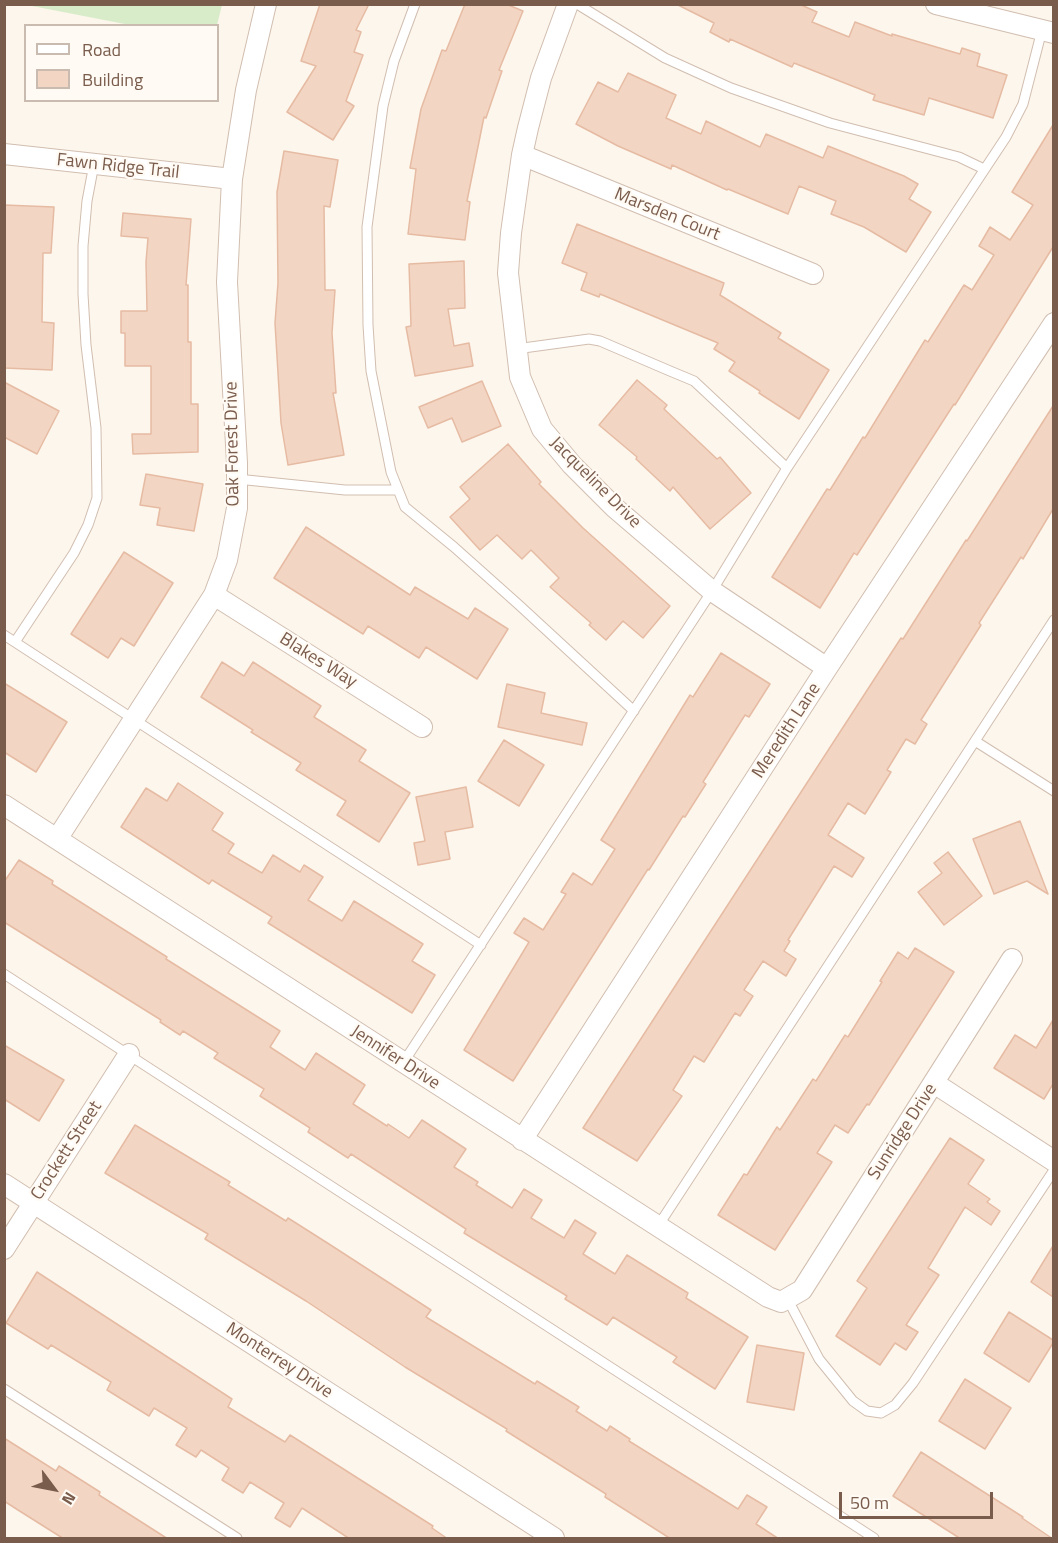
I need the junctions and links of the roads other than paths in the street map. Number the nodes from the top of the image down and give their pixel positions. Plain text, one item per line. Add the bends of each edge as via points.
1 (266, 4) edge
2 (415, 4) edge
3 (568, 4) edge
4 (578, 4) edge
5 (936, 4) edge
6 (1048, 32) edge
7 (4, 154) edge
8 (522, 155) junction
9 (94, 164) junction
10 (984, 169) junction
11 (232, 179) junction
12 (813, 274) dead end
13 (1053, 323) edge
14 (516, 349) junction
15 (787, 468) junction
16 (237, 479) junction
17 (398, 490) junction
18 (712, 591) junction
19 (214, 595) junction
20 (1053, 620) edge
21 (4, 635) edge
22 (15, 642) junction
23 (827, 668) junction
24 (634, 711) junction
25 (133, 720) junction
26 (422, 727) dead end
27 (975, 741) junction
28 (1053, 791) edge
29 (4, 805) edge
30 (57, 839) junction
31 (481, 945) junction
32 (1012, 959) dead end
33 (4, 974) edge
34 (129, 1054) junction
35 (403, 1063) junction
36 (934, 1083) junction
37 (522, 1140) junction
38 (1053, 1161) edge
39 (1053, 1170) edge
40 (4, 1184) edge
41 (34, 1203) junction
42 (658, 1227) junction
43 (4, 1249) edge
44 (788, 1300) junction
45 (4, 1389) edge
46 (237, 1539) edge
47 (554, 1539) edge
48 (874, 1539) edge

1 - 11 street, Oak Forest Drive via 246,90
2 - 17 lane via 383,106 367,227 371,371
3 - 8 street, Jacqueline Drive via 541,78
4 - 10 lane via 665,58 731,88 830,123 959,157
5 - 6 street
6 - 10 lane via 1023,104
7 - 9 street, Fawn Ridge Trail
8 - 12 street, Marsden Court
8 - 14 street, Jacqueline Drive via 508,273
9 - 11 street, Fawn Ridge Trail
9 - 22 lane via 83,246 83,294 96,428 97,498 74,553
10 - 15 lane
11 - 16 street, Oak Forest Drive via 226,282
13 - 23 street, Meredith Lane
14 - 15 lane via 589,339 694,381
14 - 18 street, Jacqueline Drive via 520,377 542,429 615,508
15 - 18 lane
16 - 17 lane via 345,490
16 - 19 street, Oak Forest Drive via 237,508 229,549
17 - 24 lane via 405,507
18 - 23 street, Jacqueline Drive
18 - 24 lane
19 - 25 street, Oak Forest Drive
19 - 26 street, Blakes Way
20 - 27 lane
21 - 22 lane
22 - 25 lane
23 - 37 street, Meredith Lane
24 - 31 lane
25 - 30 street, Oak Forest Drive
25 - 31 lane
27 - 28 lane
27 - 42 lane
29 - 30 street, Jennifer Drive
30 - 35 street, Jennifer Drive
31 - 35 lane
32 - 36 street, Sunridge Drive
33 - 34 lane
34 - 41 street, Crockett Street
34 - 48 lane
35 - 37 street, Jennifer Drive
36 - 38 street
36 - 44 street, Sunridge Drive via 802,1290
37 - 42 street, Jennifer Drive
39 - 44 lane via 913,1383 895,1405 881,1413 867,1411 853,1401 819,1359
40 - 41 street, Monterrey Drive
41 - 43 street, Crockett Street
41 - 47 street, Monterrey Drive
42 - 44 street, Jennifer Drive via 768,1297
45 - 46 lane

